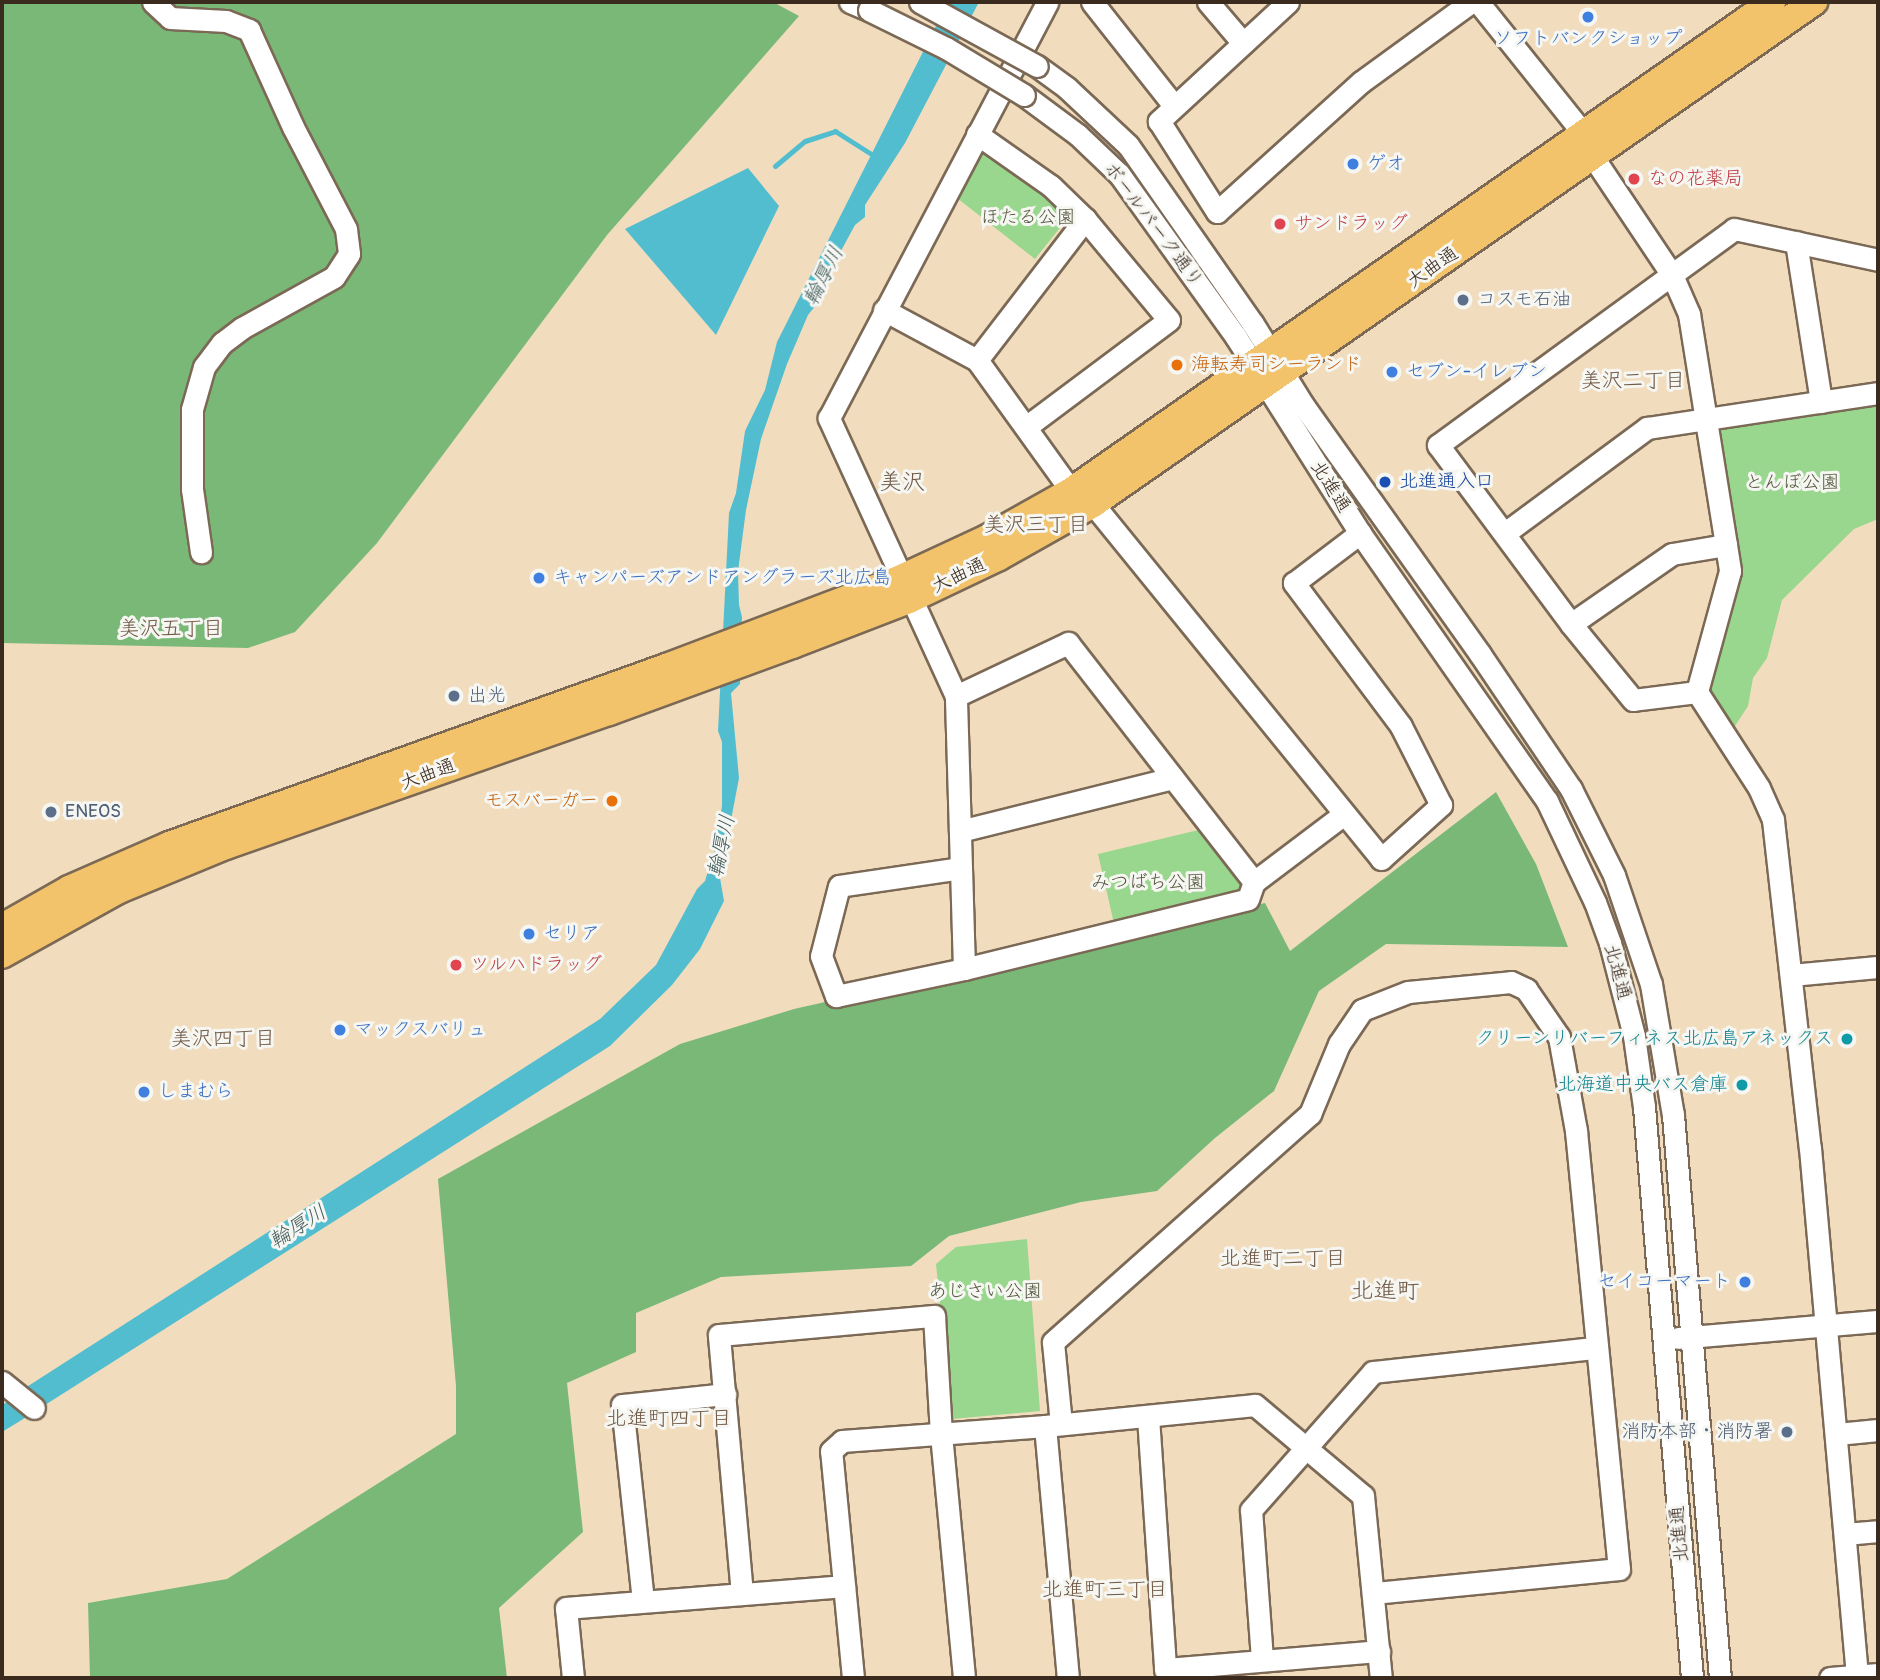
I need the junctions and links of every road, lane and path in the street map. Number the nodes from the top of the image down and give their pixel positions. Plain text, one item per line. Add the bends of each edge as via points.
1 (153, 2) edge
2 (920, 2) edge
3 (1046, 2) edge
4 (1092, 2) edge
5 (1208, 2) edge
6 (1288, 2) edge
7 (1471, 2) edge
8 (1478, 2) edge
9 (1772, 2) edge
10 (1814, 2) edge
11 (859, 6) edge
12 (1243, 43) junction
13 (1174, 106) junction
14 (1583, 133) junction
15 (977, 134) junction
16 (1593, 157) junction
17 (1084, 219) junction
18 (1796, 242) junction
19 (1878, 260) edge
20 (1672, 275) junction
21 (884, 310) junction
22 (977, 360) junction
23 (1269, 369) junction
24 (1878, 393) edge
25 (1821, 402) junction
26 (1704, 421) junction
27 (1026, 427) junction
28 (1082, 498) junction
29 (1360, 533) junction
30 (1504, 533) junction
31 (1726, 545) junction
32 (201, 552) dead end
33 (905, 589) junction
34 (1571, 624) junction
35 (684, 672) junction
36 (1698, 692) junction
37 (956, 696) junction
38 (1173, 778) junction
39 (1344, 814) junction
40 (960, 831) junction
41 (961, 868) junction
42 (1254, 882) junction
43 (2, 927) edge
44 (2, 956) edge
45 (1878, 967) edge
46 (964, 968) junction
47 (1791, 975) junction
48 (1878, 1321) edge
49 (1826, 1325) junction
50 (1689, 1337) junction
51 (1663, 1339) junction
52 (1595, 1348) junction
53 (2, 1382) edge
54 (724, 1394) junction
55 (34, 1408) dead end
56 (1148, 1417) junction
57 (1053, 1425) junction
58 (1878, 1430) edge
59 (941, 1434) junction
60 (1838, 1434) junction
61 (1304, 1447) junction
62 (1878, 1531) edge
63 (1845, 1534) junction
64 (844, 1586) junction
65 (1373, 1593) junction
66 (743, 1594) junction
67 (643, 1601) junction
68 (1378, 1651) junction
69 (1262, 1659) junction
70 (1868, 1675) edge
71 (573, 1678) edge
72 (853, 1678) edge
73 (964, 1678) edge
74 (1068, 1678) edge
75 (1381, 1678) edge
76 (1692, 1678) edge
77 (1720, 1678) edge
78 (1829, 1678) edge

1 - 32 street via 170,18 226,21 249,30 346,229 349,254 334,277 242,328 222,343 204,367 192,409 192,489
2 - 23 street, ボールパーク通り, bridge via 1037,66 1068,88 1128,145
3 - 15 street
4 - 13 street
5 - 12 street
6 - 12 street
7 - 13 street via 1361,82 1217,212 1159,121
8 - 14 street
9 - 14 main road, 大曲通
10 - 16 main road, 大曲通
11 - 23 street, ボールパーク通り, bridge via 946,48 1024,95 1078,135 1119,174
12 - 13 street
14 - 16 street
14 - 23 main road, 大曲通
15 - 17 street via 1051,186
15 - 21 street
16 - 20 street
16 - 23 main road, 大曲通
17 - 22 street
17 - 27 street via 1169,320
18 - 19 street
18 - 20 street via 1734,229
18 - 25 street
20 - 26 street via 1689,314
20 - 30 street via 1438,445
21 - 22 street
21 - 33 street via 829,418
22 - 27 street
23 - 28 main road, 大曲通
23 - 29 street, 北進通
23 - 50 street, 北進通 via 1303,405 1480,654 1571,789 1614,875 1651,984 1662,1038 1673,1115
24 - 25 street
25 - 26 street
26 - 30 street via 1647,428
26 - 31 street
27 - 28 street
28 - 33 main road, 大曲通 via 987,538
28 - 39 street
29 - 39 street via 1294,583 1401,726 1441,805 1381,859
29 - 51 street, 北進通 via 1547,801 1610,943 1634,1036 1644,1107
30 - 34 street
31 - 34 street via 1672,554
31 - 36 street via 1730,571
33 - 35 main road, 大曲通
33 - 37 street
34 - 36 street via 1633,700
35 - 43 main road, 大曲通 via 169,845 69,889
35 - 44 main road, 大曲通 via 609,712 226,846 119,890
36 - 47 street via 1759,788 1773,820
37 - 38 street via 1068,643
37 - 40 street
38 - 40 street
38 - 42 street
39 - 42 street
40 - 41 street
41 - 46 street
41 - 46 street via 838,887 821,956 836,996
42 - 46 street via 1248,899
45 - 47 street
47 - 49 street
48 - 49 street
49 - 50 street
49 - 60 street
50 - 51 street
50 - 77 street, 北進通
51 - 76 street, 北進通
52 - 57 street via 1576,1131 1559,1037 1526,989 1511,982 1408,992 1362,1010 1339,1044 1310,1114 1053,1342
52 - 61 street via 1373,1372
52 - 65 street via 1619,1569
53 - 55 street
54 - 59 street via 719,1335 934,1315
54 - 66 street
54 - 67 street via 622,1405
56 - 57 street
56 - 61 street via 1255,1405
56 - 69 street via 1165,1669
57 - 59 street
57 - 74 street
58 - 60 street
59 - 64 street via 842,1441 831,1451
59 - 73 street
60 - 63 street
61 - 65 street via 1363,1496
61 - 69 street via 1251,1510
62 - 63 street
63 - 70 street
64 - 66 street
64 - 72 street
65 - 68 street
66 - 67 street
67 - 71 street via 566,1608
68 - 69 street
68 - 75 street
70 - 78 street

